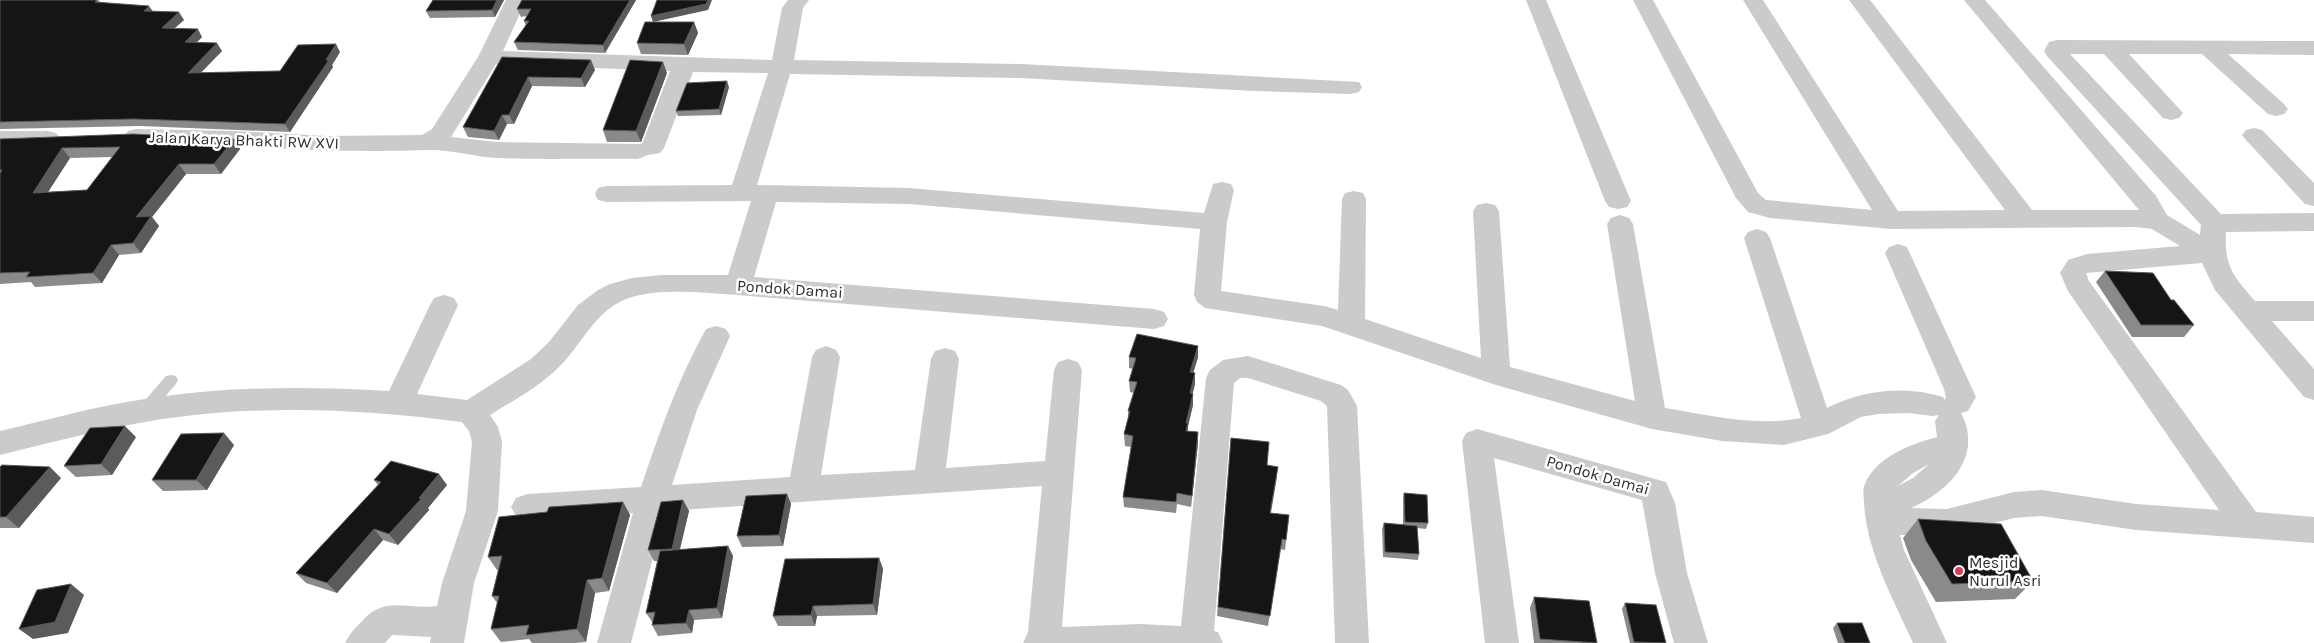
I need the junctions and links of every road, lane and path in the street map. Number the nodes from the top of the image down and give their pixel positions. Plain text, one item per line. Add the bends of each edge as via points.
1 (516, 0) edge
2 (799, 0) edge
3 (1536, 0) edge
4 (1643, 0) edge
5 (1753, 0) edge
6 (1859, 0) edge
7 (1974, 0) edge
8 (2110, 47) junction
9 (2208, 48) junction
10 (2314, 48) edge
11 (489, 57) junction
12 (684, 65) junction
13 (781, 68) junction
14 (1351, 87) dead end
15 (2276, 109) dead end
16 (2171, 113) dead end
17 (2254, 135) dead end
18 (110, 136) edge
19 (70, 137) edge
20 (0, 139) edge
21 (428, 142) junction
22 (1222, 190) dead end
23 (754, 193) junction
24 (608, 194) dead end
25 (2314, 198) edge
26 (1354, 199) dead end
27 (1486, 211) dead end
28 (1891, 220) junction
29 (2025, 220) junction
30 (2158, 221) junction
31 (1214, 222) junction
32 (2314, 222) edge
33 (2214, 223) junction
34 (1757, 238) dead end
35 (1898, 253) dead end
36 (2211, 253) junction
37 (738, 285) junction
38 (444, 305) dead end
39 (2248, 311) junction
40 (2314, 311) edge
41 (1154, 319) dead end
42 (1351, 324) junction
43 (716, 336) dead end
44 (826, 357) dead end
45 (945, 359) dead end
46 (1068, 370) dead end
47 (1496, 374) junction
48 (171, 380) dead end
49 (2314, 389) edge
50 (398, 402) junction
51 (145, 410) junction
52 (470, 412) junction
53 (1652, 417) junction
54 (1948, 419) junction
55 (1818, 426) junction
56 (0, 443) edge
57 (1058, 472) junction
58 (929, 480) junction
59 (804, 488) junction
60 (651, 497) junction
61 (527, 507) dead end
62 (1880, 514) junction
63 (2248, 526) junction
64 (2314, 530) edge
65 (449, 631) edge
66 (1140, 641) edge
67 (1201, 642) edge
68 (362, 643) edge
69 (614, 643) edge
70 (1040, 643) edge
71 (1044, 643) edge
72 (1352, 643) edge
73 (1502, 643) edge
74 (1691, 643) edge
75 (1930, 643) edge

1 - 11 street
2 - 13 street via 793,8
3 - 53 street via 1619,213
4 - 28 street via 1748,198 1756,206 1770,210
5 - 28 street
6 - 29 street
7 - 30 street via 2147,202
8 - 9 street
8 - 16 street
8 - 33 street via 2057,47 2055,51
9 - 10 street
9 - 15 street
11 - 12 street
11 - 21 street via 441,134
12 - 13 street
12 - 21 street, Jalan Karya Bhakti RW XVI via 645,150 497,150
13 - 14 street via 1021,71
13 - 23 street
17 - 25 street
18 - 21 street, Jalan Karya Bhakti RW XVI via 235,138 327,144
19 - 20 street
22 - 31 street
23 - 24 street
23 - 31 street via 909,196
23 - 37 street
26 - 42 street
27 - 47 street
28 - 29 street
29 - 30 street via 2136,218
30 - 36 street
31 - 42 street via 1207,295 1215,301 1324,316
32 - 33 street
33 - 36 street
34 - 55 street
35 - 54 street via 1961,397
36 - 39 street via 2224,283
36 - 63 street via 2087,263 2077,267 2073,273 2077,284
37 - 41 street, Pondok Damai
37 - 52 street, Pondok Damai via 690,284 621,290 595,303 550,359 533,373
38 - 50 street
39 - 40 street
39 - 49 street
42 - 47 street
43 - 60 street via 696,374
44 - 59 street
45 - 58 street
46 - 57 street
47 - 53 street
48 - 51 lane
50 - 51 street via 219,402
50 - 52 street
51 - 56 street
52 - 65 street via 483,427 487,442 482,511 458,583
53 - 55 street via 1731,430 1784,432
54 - 55 street via 1908,402 1878,403 1855,407
54 - 62 street via 1950,460 1939,476
57 - 58 street
57 - 71 street
58 - 59 street
59 - 60 street
60 - 61 street
60 - 69 street
62 - 63 street via 1947,522 2014,505 2042,503 2136,517
62 - 75 street via 1888,550
63 - 64 street
65 - 68 street via 429,622 385,620
66 - 67 street
66 - 71 street
67 - 72 street via 1220,378 1233,368 1248,366 1330,393 1342,406
70 - 71 street
73 - 74 street, Pondok Damai via 1477,441 1655,491 1660,503 1671,573

